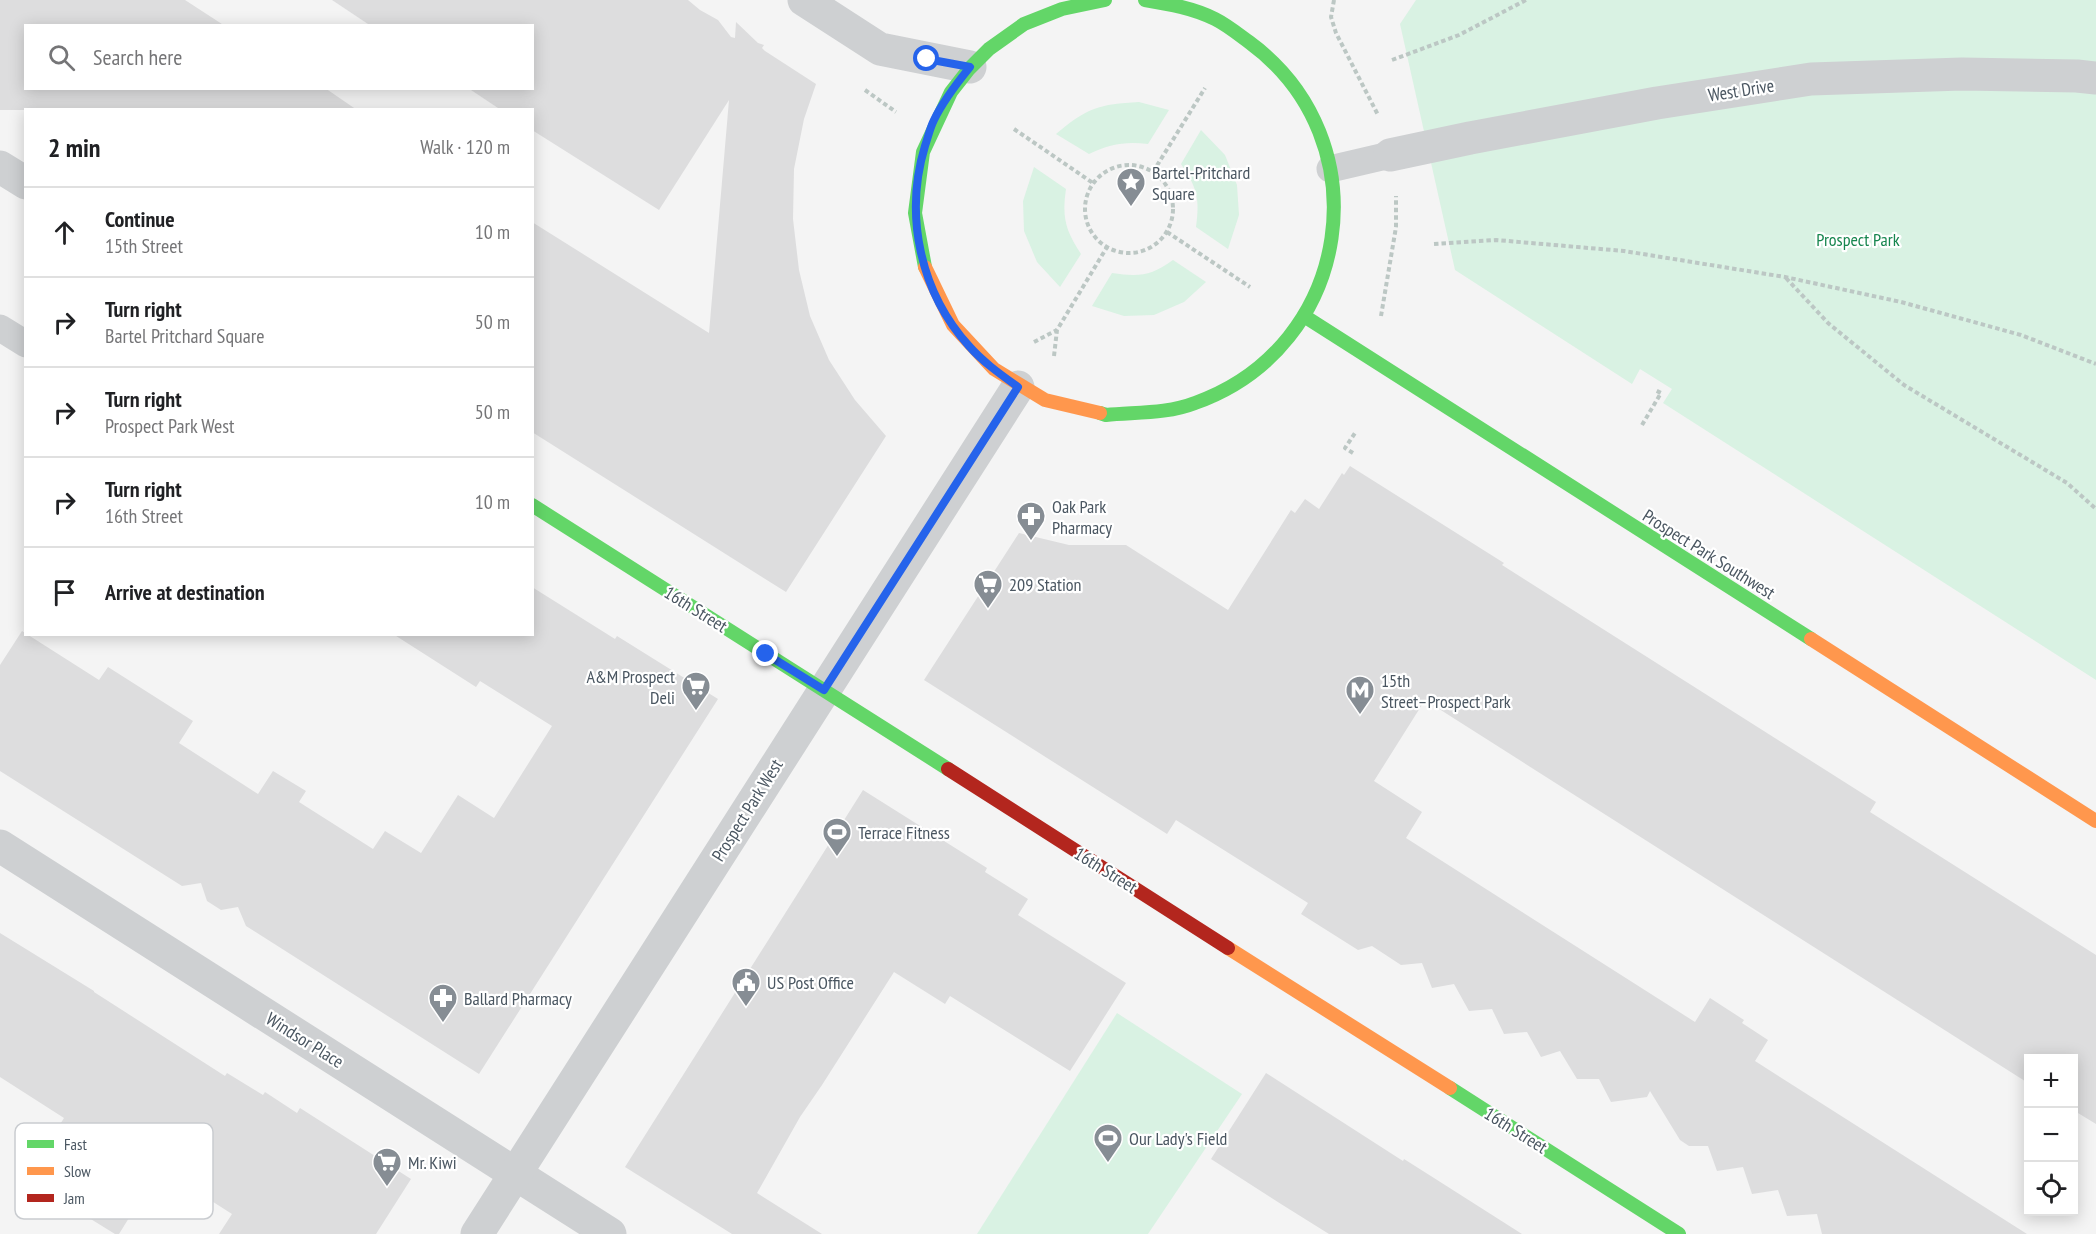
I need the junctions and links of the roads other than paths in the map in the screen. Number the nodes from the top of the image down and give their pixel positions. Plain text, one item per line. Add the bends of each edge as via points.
1 (804, 0) edge
2 (1105, 0) edge
3 (1145, 0) edge
4 (970, 67) junction
5 (2096, 78) edge
6 (1390, 155) joint
7 (0, 167) edge
8 (1330, 169) junction
9 (24, 182) edge
10 (1304, 316) junction
11 (0, 328) edge
12 (24, 343) edge
13 (1018, 387) junction
14 (534, 506) edge
15 (824, 690) junction
16 (2096, 821) edge
17 (0, 846) edge
18 (516, 1174) junction
19 (477, 1234) edge
20 (610, 1234) edge
21 (1679, 1234) edge

1 - 4 street via 880,49
2 - 4 street via 1036,18 1005,37
3 - 8 street via 1218,15 1261,49 1306,101
4 - 13 street via 933,121 921,159 916,226 922,259 948,320 981,359
5 - 6 street, West Drive via 1962,74 1810,79 1657,103
6 - 8 lane
7 - 9 street
8 - 10 street via 1334,208 1331,247 1320,287
10 - 13 street via 1280,348 1255,372 1224,392 1191,406 1155,414 1118,416 1054,404
10 - 16 street, Prospect Park Southwest
11 - 12 lane
13 - 15 street, Prospect Park West
14 - 15 street, 16th Street
15 - 18 street, Prospect Park West
15 - 21 street, 16th Street
17 - 18 street, Windsor Place
18 - 19 street, Prospect Park West
18 - 20 street, Windsor Place

